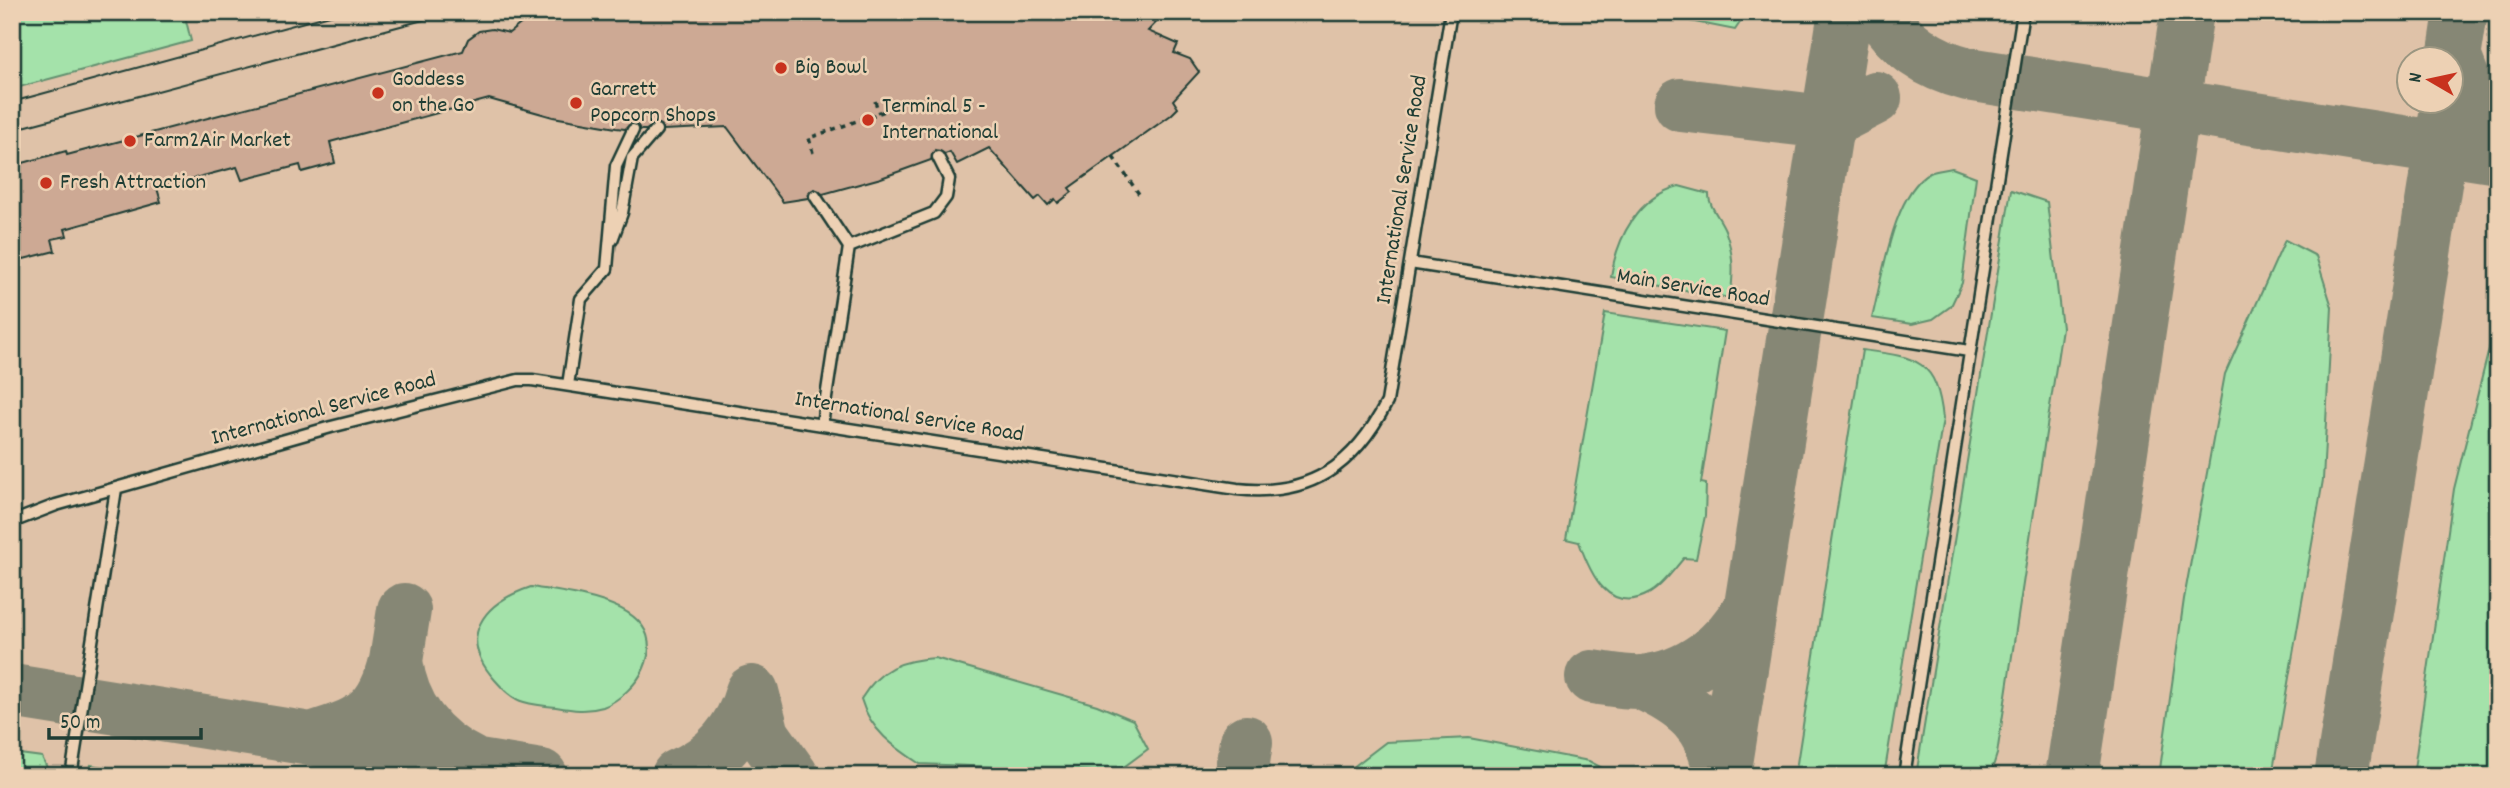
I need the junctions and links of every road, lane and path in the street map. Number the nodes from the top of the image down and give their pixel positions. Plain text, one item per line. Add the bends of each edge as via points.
1 (1451, 12) edge
2 (2023, 12) edge
3 (875, 101) dead end
4 (888, 110) dead end
5 (879, 113) junction
6 (633, 130) dead end
7 (656, 130) dead end
8 (813, 153) dead end
9 (938, 157) dead end
10 (1113, 157) dead end
11 (1139, 194) dead end
12 (815, 196) dead end
13 (610, 247) junction
14 (849, 247) junction
15 (1410, 262) junction
16 (1969, 351) junction
17 (568, 385) junction
18 (822, 424) junction
19 (116, 489) junction
20 (12, 522) edge
21 (71, 776) edge
22 (1904, 776) edge

1 - 15 lane, International Service Road
2 - 16 lane
3 - 5 path
4 - 5 path
5 - 8 path via 809,138
6 - 13 lane via 616,166
7 - 13 lane via 632,159
9 - 14 lane via 949,179 946,197 934,213
10 - 11 path
12 - 14 lane
13 - 17 lane via 607,269 581,299
14 - 18 lane
15 - 16 lane, Main Service Road
15 - 18 lane, International Service Road via 1387,402 1376,424 1342,463 1306,484 1264,492 1237,489
16 - 22 lane
17 - 18 lane, International Service Road
17 - 19 lane, International Service Road via 518,380 331,427
19 - 20 lane, International Service Road
19 - 21 lane

